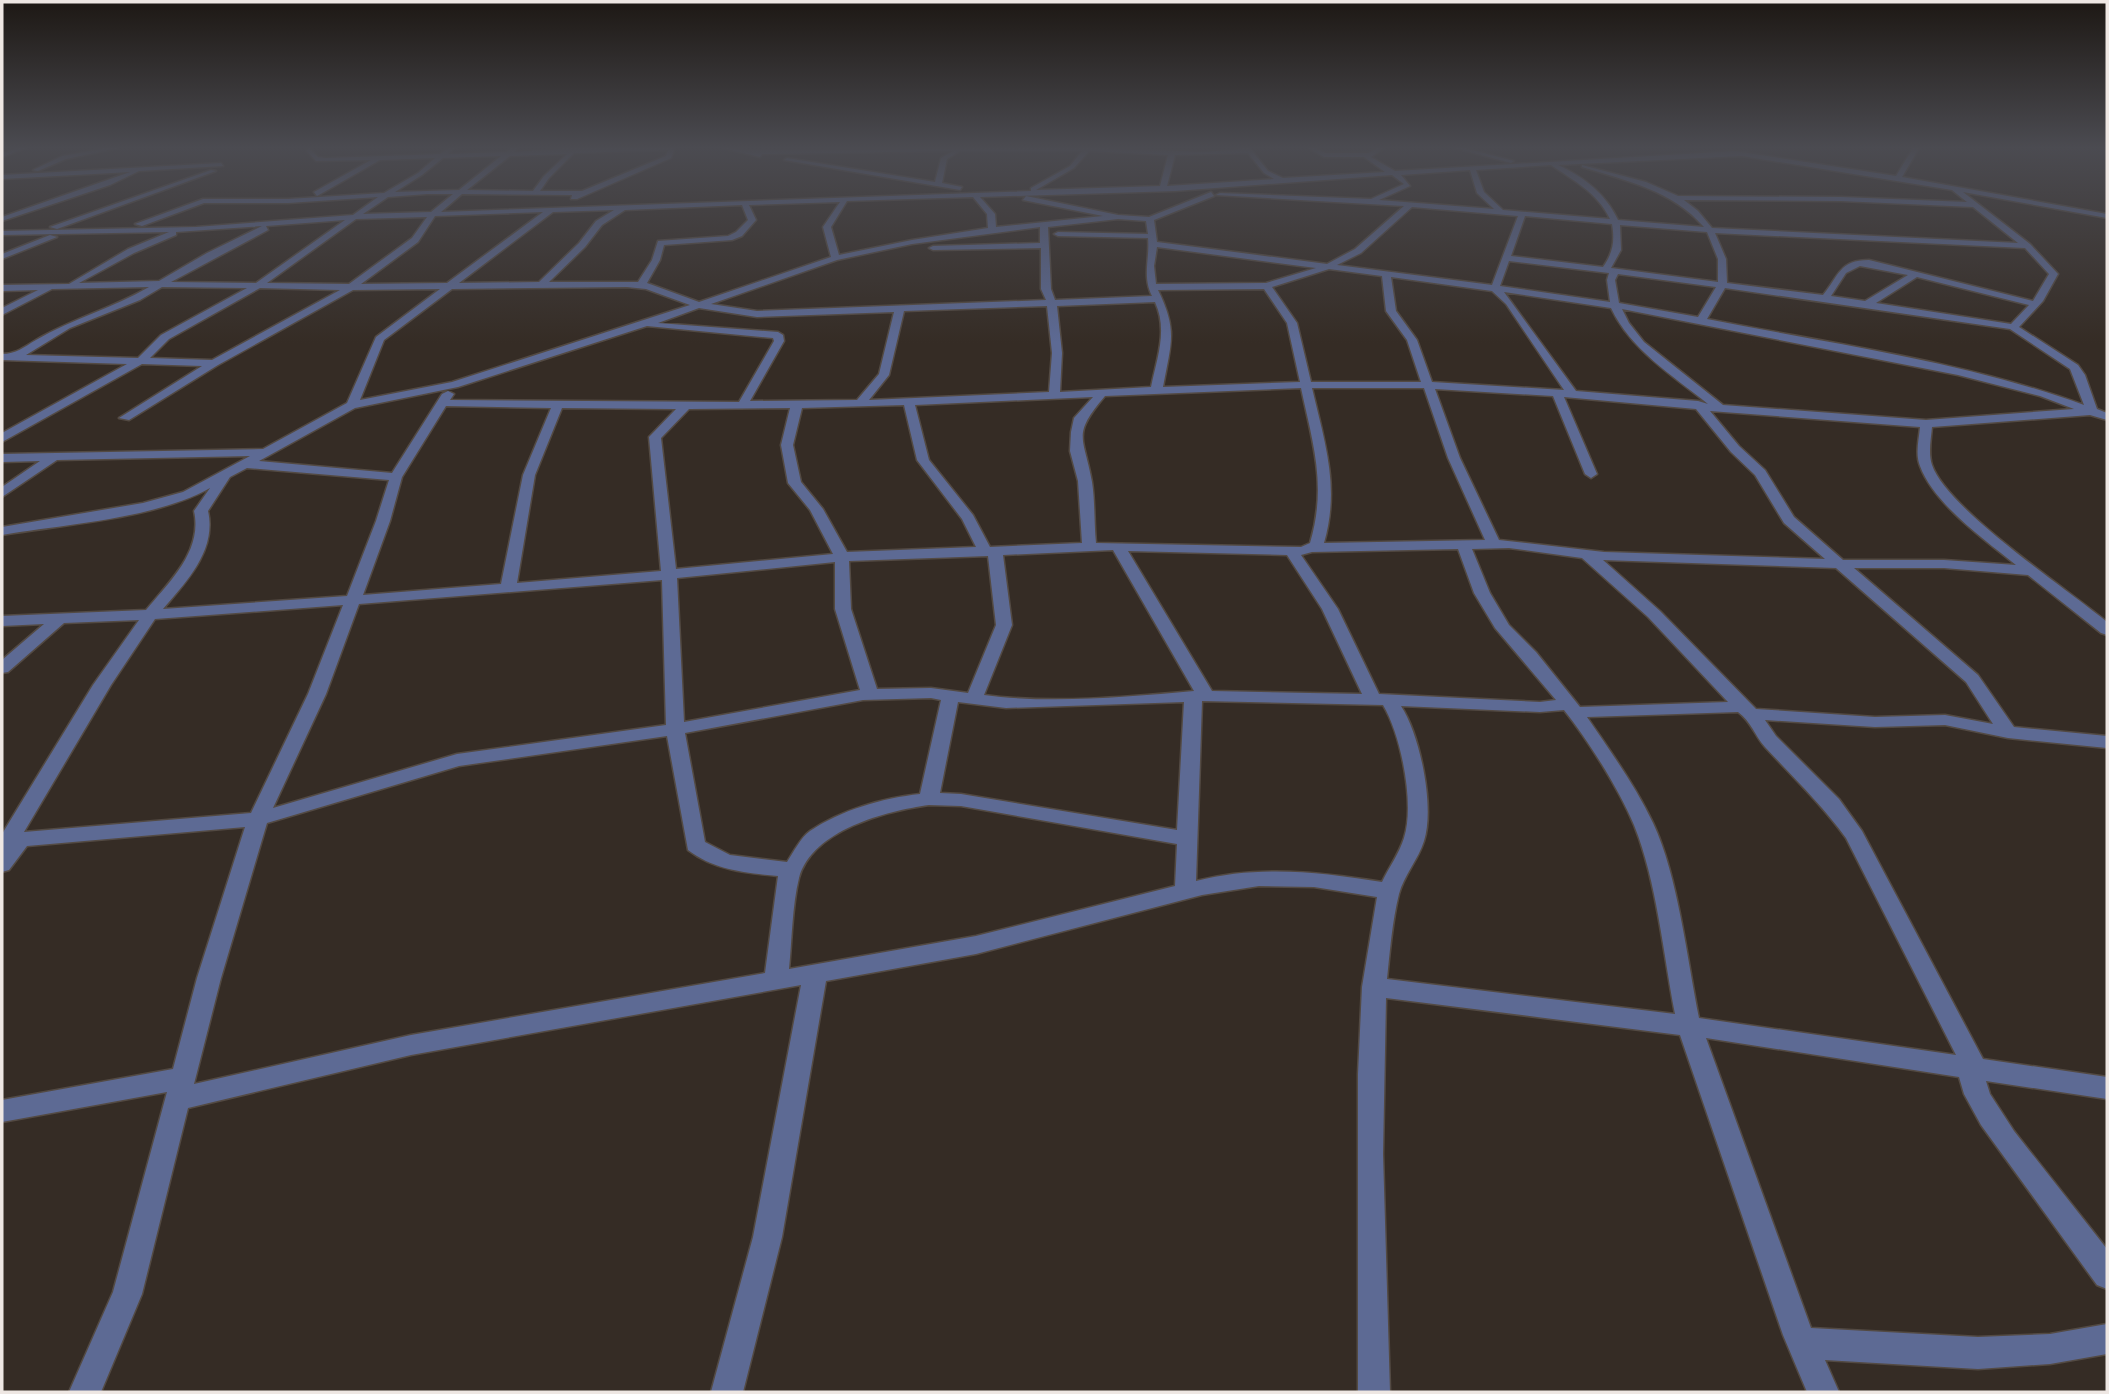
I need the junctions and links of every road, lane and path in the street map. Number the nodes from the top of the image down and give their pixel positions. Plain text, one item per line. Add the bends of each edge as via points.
1 (20, 213) edge
2 (93, 213) edge
3 (169, 213) edge
4 (288, 213) edge
5 (362, 213) edge
6 (435, 213) edge
7 (490, 213) edge
8 (548, 213) edge
9 (614, 213) edge
10 (749, 213) edge
11 (836, 213) edge
12 (990, 213) edge
13 (1097, 213) edge
14 (1165, 213) edge
15 (1401, 213) edge
16 (1512, 213) edge
17 (1611, 213) edge
18 (1697, 213) edge
19 (1986, 213) edge
20 (1522, 214) junction
21 (432, 215) junction
22 (1118, 217) junction
23 (355, 218) junction
24 (2, 219) edge
25 (1150, 219) junction
26 (1617, 222) junction
27 (277, 223) junction
28 (183, 229) junction
29 (120, 230) junction
30 (992, 230) junction
31 (1044, 230) junction
32 (1712, 230) junction
33 (38, 232) junction
34 (66, 232) junction
35 (2, 233) edge
36 (1153, 240) junction
37 (1045, 245) junction
38 (2027, 246) junction
39 (891, 247) junction
40 (2, 257) edge
41 (835, 258) junction
42 (1506, 258) junction
43 (1326, 267) junction
44 (1610, 270) junction
45 (1916, 274) junction
46 (1386, 275) junction
47 (159, 284) junction
48 (642, 285) junction
49 (1722, 285) junction
50 (66, 286) junction
51 (447, 286) junction
52 (540, 286) junction
53 (1267, 286) junction
54 (51, 287) junction
55 (256, 287) junction
56 (351, 287) junction
57 (1152, 287) junction
58 (2, 288) edge
59 (1495, 288) junction
60 (1825, 298) junction
61 (1158, 299) junction
62 (1052, 302) junction
63 (2035, 304) junction
64 (698, 305) junction
65 (1615, 305) junction
66 (1866, 305) junction
67 (900, 307) junction
68 (2, 312) edge
69 (1701, 320) junction
70 (644, 324) junction
71 (2013, 327) junction
72 (2, 357) edge
73 (15, 357) junction
74 (142, 360) junction
75 (214, 363) junction
76 (1306, 385) junction
77 (1427, 385) junction
78 (1156, 391) junction
79 (1101, 393) junction
80 (1557, 393) junction
81 (448, 394) junction
82 (1573, 394) junction
83 (1054, 395) junction
84 (909, 402) junction
85 (860, 403) junction
86 (558, 404) junction
87 (1698, 404) junction
88 (352, 405) junction
89 (797, 405) junction
90 (742, 406) junction
91 (1718, 406) junction
92 (684, 407) junction
93 (2092, 411) junction
94 (2107, 417) edge
95 (125, 418) dead end
96 (1926, 424) junction
97 (2, 438) edge
98 (265, 452) junction
99 (54, 457) junction
100 (2, 458) edge
101 (245, 464) junction
102 (1591, 474) dead end
103 (226, 475) junction
104 (396, 477) junction
105 (2, 493) edge
106 (2, 531) edge
107 (1494, 544) junction
108 (1118, 545) junction
109 (1464, 546) junction
110 (1089, 547) junction
111 (1310, 548) junction
112 (990, 551) junction
113 (1292, 552) junction
114 (1587, 554) junction
115 (842, 558) junction
116 (1842, 564) junction
117 (2034, 571) junction
118 (669, 574) junction
119 (508, 588) junction
120 (354, 598) junction
121 (150, 615) junction
122 (58, 620) junction
123 (2, 621) edge
124 (2107, 631) edge
125 (2, 668) edge
126 (870, 694) junction
127 (951, 695) junction
128 (1199, 696) junction
129 (974, 698) junction
130 (1380, 699) junction
131 (1572, 708) junction
132 (1747, 711) junction
133 (675, 730) junction
134 (2008, 732) junction
135 (2107, 742) edge
136 (929, 799) junction
137 (258, 819) junction
138 (1187, 839) junction
139 (10, 840) edge
140 (2, 864) edge
141 (792, 870) junction
142 (1389, 891) junction
143 (1185, 892) junction
144 (815, 974) junction
145 (776, 981) junction
146 (1374, 987) junction
147 (1689, 1026) junction
148 (1976, 1070) junction
149 (180, 1088) junction
150 (2107, 1088) edge
151 (2, 1111) edge
152 (2107, 1275) edge
153 (2107, 1339) edge
154 (1802, 1343) junction
155 (85, 1392) edge
156 (727, 1392) edge
157 (1374, 1392) edge
158 (1823, 1392) edge

1 - 24 street
2 - 33 street
3 - 29 street
4 - 27 street
5 - 23 street
6 - 21 street
7 - 21 street
8 - 51 street
9 - 52 street via 599,223
10 - 48 street via 752,220 734,237 661,243
11 - 41 street via 827,227
12 - 30 street
13 - 22 street
14 - 25 street
15 - 43 street via 1358,251
16 - 20 street
17 - 26 street
18 - 32 street
19 - 38 street
20 - 26 street
20 - 42 street
21 - 23 street
21 - 56 street via 415,240
22 - 25 street
22 - 31 street
23 - 27 street
23 - 55 street
25 - 36 street
26 - 32 street
26 - 44 street
27 - 28 street
27 - 47 street
28 - 29 street
28 - 50 street
29 - 34 street
30 - 31 street
30 - 39 street
31 - 36 street
31 - 37 street
32 - 38 street
32 - 49 street via 1722,255
33 - 34 street
33 - 35 street
34 - 40 street
36 - 43 street
36 - 57 street
37 - 39 street
37 - 62 street via 1046,289
38 - 63 street via 2054,274
39 - 41 street
41 - 64 street
42 - 44 street
42 - 59 street
43 - 46 street
43 - 53 street
44 - 49 street
44 - 65 street
45 - 60 street via 1858,263 1842,271
45 - 63 street
45 - 66 street
46 - 59 street
46 - 77 street via 1391,311 1412,340
47 - 50 street
47 - 55 street
47 - 73 street via 137,298 67,326
48 - 52 street
48 - 64 street
49 - 60 street
49 - 69 street
50 - 54 street
51 - 52 street
51 - 56 street
51 - 88 street via 380,339
53 - 57 street
53 - 76 street via 1292,323
54 - 58 street
54 - 68 street
55 - 56 street
55 - 74 street via 174,332
56 - 75 street
57 - 61 street
59 - 65 street
59 - 82 street
60 - 66 street
61 - 62 street
61 - 78 street via 1167,337
62 - 67 street
62 - 83 street via 1057,353
63 - 71 street
64 - 67 street via 765,314
64 - 70 street
65 - 69 street
65 - 91 street via 1640,344
66 - 71 street
67 - 85 street via 884,375
69 - 93 street via 1959,372
70 - 81 street
70 - 90 street via 778,335 779,341
71 - 93 street via 2079,373
72 - 73 street
73 - 74 street
74 - 75 street
74 - 97 street
75 - 95 street
76 - 77 street
76 - 78 street
76 - 111 street via 1325,479 1325,515 1316,545
77 - 80 street
77 - 107 street
78 - 79 street
79 - 83 street
79 - 110 street via 1080,418 1077,432
80 - 82 street
80 - 102 street
81 - 86 street
81 - 88 street
81 - 104 street
82 - 87 street
83 - 84 street
84 - 85 street
84 - 112 street via 923,460
85 - 89 street
86 - 92 street
86 - 119 street via 529,475
87 - 91 street
87 - 116 street via 1765,479 1789,520
88 - 98 street
89 - 90 street
89 - 115 street via 787,445 795,483 816,509
90 - 92 street
91 - 96 street
92 - 118 street via 655,437
93 - 94 street
93 - 96 street
96 - 117 street via 1925,465 1935,483 1961,511
98 - 99 street
98 - 101 street
99 - 100 street
99 - 105 street
101 - 103 street
101 - 104 street
103 - 106 street via 188,495 144,508
103 - 121 street via 201,511 200,541 189,569
104 - 120 street
107 - 109 street
107 - 114 street
108 - 110 street
108 - 113 street
108 - 128 street
109 - 111 street
109 - 131 street via 1482,593 1503,628
110 - 112 street
111 - 113 street
112 - 115 street
112 - 129 street via 1004,625
113 - 130 street
114 - 116 street
114 - 132 street via 1654,614
115 - 118 street
115 - 126 street via 843,608
116 - 117 street via 1944,564
116 - 134 street via 1972,679
117 - 124 street
118 - 119 street
118 - 133 street
119 - 120 street
120 - 121 street
120 - 137 street via 317,694
121 - 122 street
121 - 139 street via 102,685
122 - 123 street
122 - 125 street
126 - 127 street
126 - 133 street
127 - 129 street
127 - 136 street
128 - 129 street via 1065,703
128 - 130 street
128 - 138 street
130 - 131 street
130 - 142 street via 1397,713 1415,786 1417,830
131 - 132 street
131 - 147 street via 1629,795 1653,850
132 - 134 street via 1875,722 1945,720
132 - 148 street via 1832,804 1854,836
133 - 137 street via 457,760
133 - 141 street via 695,845 732,863
134 - 135 street
136 - 138 street via 961,800
136 - 141 street via 857,816 815,837
137 - 139 street
137 - 149 street
138 - 143 street
139 - 140 street
141 - 145 street
142 - 143 street via 1314,878 1259,878
142 - 146 street
143 - 144 street via 976,945
144 - 145 street
144 - 156 street via 769,1228 746,1334
145 - 149 street
146 - 147 street
146 - 157 street via 1370,1122
147 - 148 street
147 - 154 street
148 - 150 street
148 - 152 street via 1974,1090 1983,1106
149 - 151 street
149 - 155 street via 127,1294
153 - 154 street via 2050,1349 1978,1353
154 - 158 street

